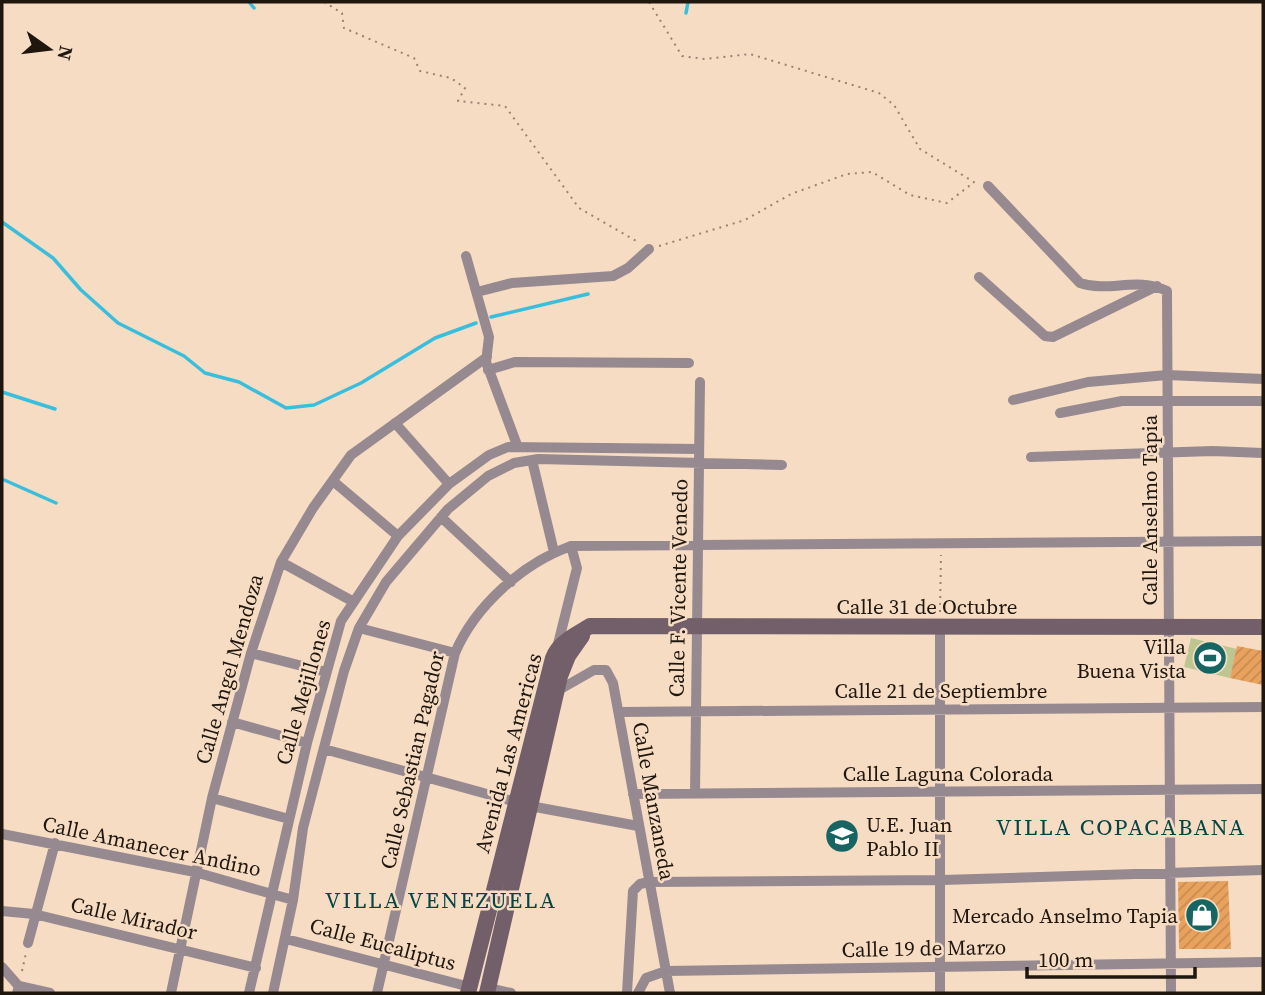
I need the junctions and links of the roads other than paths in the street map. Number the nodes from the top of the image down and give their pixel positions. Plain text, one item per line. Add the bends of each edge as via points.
1 (988, 186) road end
2 (649, 249) road end
3 (466, 256) dead end
4 (979, 278) dead end
5 (1157, 286) junction
6 (477, 292) junction
7 (487, 357) junction
8 (689, 363) dead end
9 (488, 370) junction
10 (1167, 375) junction
11 (1263, 379) edge
12 (700, 382) dead end
13 (1168, 400) junction
14 (1013, 401) dead end
15 (1263, 401) edge
16 (1060, 414) dead end
17 (395, 423) junction
18 (517, 445) junction
19 (699, 449) junction
20 (1263, 453) edge
21 (1168, 455) junction
22 (1031, 457) dead end
23 (532, 460) junction
24 (699, 462) junction
25 (782, 465) dead end
26 (333, 481) junction
27 (449, 484) junction
28 (441, 517) junction
29 (398, 536) junction
30 (1169, 541) junction
31 (1263, 541) edge
32 (571, 546) junction
33 (698, 546) junction
34 (554, 552) junction
35 (281, 562) junction
36 (511, 582) junction
37 (352, 601) junction
38 (590, 626) junction
39 (697, 627) junction
40 (940, 627) junction
41 (1263, 627) edge
42 (359, 628) junction
43 (1169, 628) junction
44 (556, 650) junction
45 (251, 653) junction
46 (455, 653) junction
47 (326, 672) junction
48 (557, 691) junction
49 (1263, 707) edge
50 (1170, 708) junction
51 (940, 709) junction
52 (696, 711) junction
53 (619, 712) junction
54 (232, 722) junction
55 (307, 743) junction
56 (324, 750) junction
57 (427, 776) junction
58 (1263, 789) edge
59 (1170, 790) junction
60 (941, 792) junction
61 (633, 794) junction
62 (695, 794) junction
63 (212, 798) junction
64 (523, 804) junction
65 (289, 820) junction
66 (638, 826) junction
67 (2, 834) edge
68 (55, 843) junction
69 (1171, 870) junction
70 (1263, 870) edge
71 (195, 872) junction
72 (942, 880) junction
73 (649, 881) junction
74 (273, 893) junction
75 (293, 900) junction
76 (2, 911) edge
77 (34, 914) junction
78 (286, 939) junction
79 (28, 943) road end
80 (181, 947) junction
81 (1263, 962) edge
82 (385, 964) junction
83 (1171, 964) junction
84 (940, 966) junction
85 (2, 967) edge
86 (256, 968) junction
87 (666, 971) junction
88 (469, 990) edge
89 (20, 991) edge
90 (488, 991) edge
91 (50, 993) edge
92 (171, 993) edge
93 (249, 993) edge
94 (273, 993) edge
95 (377, 993) edge
96 (511, 993) edge
97 (627, 993) edge
98 (638, 993) edge
99 (670, 993) edge
100 (940, 993) edge
101 (1171, 993) edge

1 - 5 street via 1080,283 1092,287 1142,282
2 - 6 street via 613,276 512,283
3 - 6 street
4 - 5 street via 1053,337
5 - 10 street, Calle Anselmo Tapia via 1167,291
6 - 7 street via 489,337
7 - 9 street
7 - 17 street, Calle Angel Mendoza
8 - 9 street via 515,362
9 - 18 street
10 - 11 street
10 - 13 street, Calle Anselmo Tapia
10 - 14 street via 1088,382
12 - 19 street, Calle F. Vicente Venedo
13 - 15 street
13 - 16 street via 1122,401
13 - 21 street, Calle Anselmo Tapia
17 - 26 street, Calle Angel Mendoza via 351,455
17 - 27 street
18 - 19 street, Calle Mejillones
18 - 27 street, Calle Mejillones via 489,455
19 - 24 street, Calle F. Vicente Venedo
20 - 21 street
21 - 22 street
21 - 30 street, Calle Anselmo Tapia
23 - 24 street, Calle Mejillones
23 - 28 street, Calle Mejillones via 488,476
23 - 34 street
24 - 25 street, Calle Mejillones
24 - 33 street, Calle F. Vicente Venedo
26 - 29 street
26 - 35 street, Calle Angel Mendoza
27 - 29 street, Calle Mejillones
28 - 36 street
28 - 42 street, Calle Mejillones via 386,582
29 - 37 street, Calle Mejillones
30 - 31 street, Calle Sebastian Pagador
30 - 33 street, Calle Sebastian Pagador
30 - 43 street, Calle Anselmo Tapia
32 - 33 street, Calle Sebastian Pagador
32 - 34 street, Calle Sebastian Pagador
32 - 44 street via 577,568
33 - 39 street, Calle F. Vicente Venedo
34 - 36 street, Calle Sebastian Pagador
35 - 37 street
35 - 45 street, Calle Angel Mendoza
36 - 46 street, Calle Sebastian Pagador via 463,633
37 - 47 street, Calle Mejillones
38 - 39 main road, Calle 31 de Octubre
38 - 44 main road, Avenida Las Americas
38 - 48 main road, Avenida Las Americas via 568,656
39 - 40 main road, Calle 31 de Octubre
39 - 52 street, Calle F. Vicente Venedo
40 - 43 main road, Calle 31 de Octubre
40 - 51 street
41 - 43 main road, Calle 31 de Octubre
42 - 46 street
42 - 56 street, Calle Mejillones
43 - 50 street, Calle Anselmo Tapia
44 - 64 main road, Avenida Las Americas
45 - 47 street
45 - 54 street, Calle Angel Mendoza
46 - 57 street, Calle Sebastian Pagador
47 - 55 street, Calle Mejillones
48 - 53 street, Calle Manzaneda via 594,670 606,670 614,683
48 - 64 main road, Avenida Las Americas
49 - 50 street, Calle 21 de Septiembre
50 - 51 street, Calle 21 de Septiembre
50 - 59 street, Calle Anselmo Tapia
51 - 52 street, Calle 21 de Septiembre
51 - 60 street
52 - 53 street, Calle 21 de Septiembre
52 - 62 street, Calle F. Vicente Venedo
53 - 61 street, Calle Manzaneda
54 - 55 street
54 - 63 street, Calle Angel Mendoza
55 - 65 street, Calle Mejillones
56 - 57 street
56 - 75 street, Calle Mejillones via 303,828
57 - 64 street
57 - 82 street, Calle Sebastian Pagador
58 - 59 street, Calle Laguna Colorada
59 - 60 street, Calle Laguna Colorada
59 - 69 street, Calle Anselmo Tapia
60 - 62 street, Calle Laguna Colorada
60 - 72 street
61 - 62 street, Calle Laguna Colorada
61 - 66 street, Calle Manzaneda
63 - 65 street
63 - 71 street, Calle Angel Mendoza
64 - 66 street
64 - 88 main road, Avenida Las Americas
64 - 90 main road, Avenida Las Americas
65 - 74 street, Calle Mejillones
66 - 73 street, Calle Manzaneda
67 - 68 street, Calle Amanecer Andino
68 - 71 street, Calle Amanecer Andino
68 - 77 street
69 - 70 street
69 - 72 street
69 - 83 street, Calle Anselmo Tapia
71 - 74 street, Calle Amanecer Andino
71 - 80 street, Calle Angel Mendoza
72 - 73 street
72 - 84 street
73 - 87 street, Calle Manzaneda
73 - 97 street via 633,891
74 - 75 street, Calle Amanecer Andino
74 - 86 street, Calle Mejillones
75 - 78 street, Calle Mejillones
76 - 77 street, Calle Mirador
77 - 79 street
77 - 80 street, Calle Mirador
78 - 82 street, Calle Eucaliptus
78 - 94 street, Calle Mejillones
80 - 86 street, Calle Mirador
80 - 92 street, Calle Angel Mendoza
81 - 83 street, Calle 19 de Marzo
82 - 88 street, Calle Eucaliptus
82 - 95 street, Calle Sebastian Pagador
83 - 84 street, Calle 19 de Marzo
83 - 101 street, Calle Anselmo Tapia
84 - 87 street, Calle 19 de Marzo
84 - 100 street
85 - 89 street
86 - 93 street, Calle Mejillones
87 - 98 street via 646,978
87 - 99 street, Calle Manzaneda
89 - 91 street
90 - 96 street

